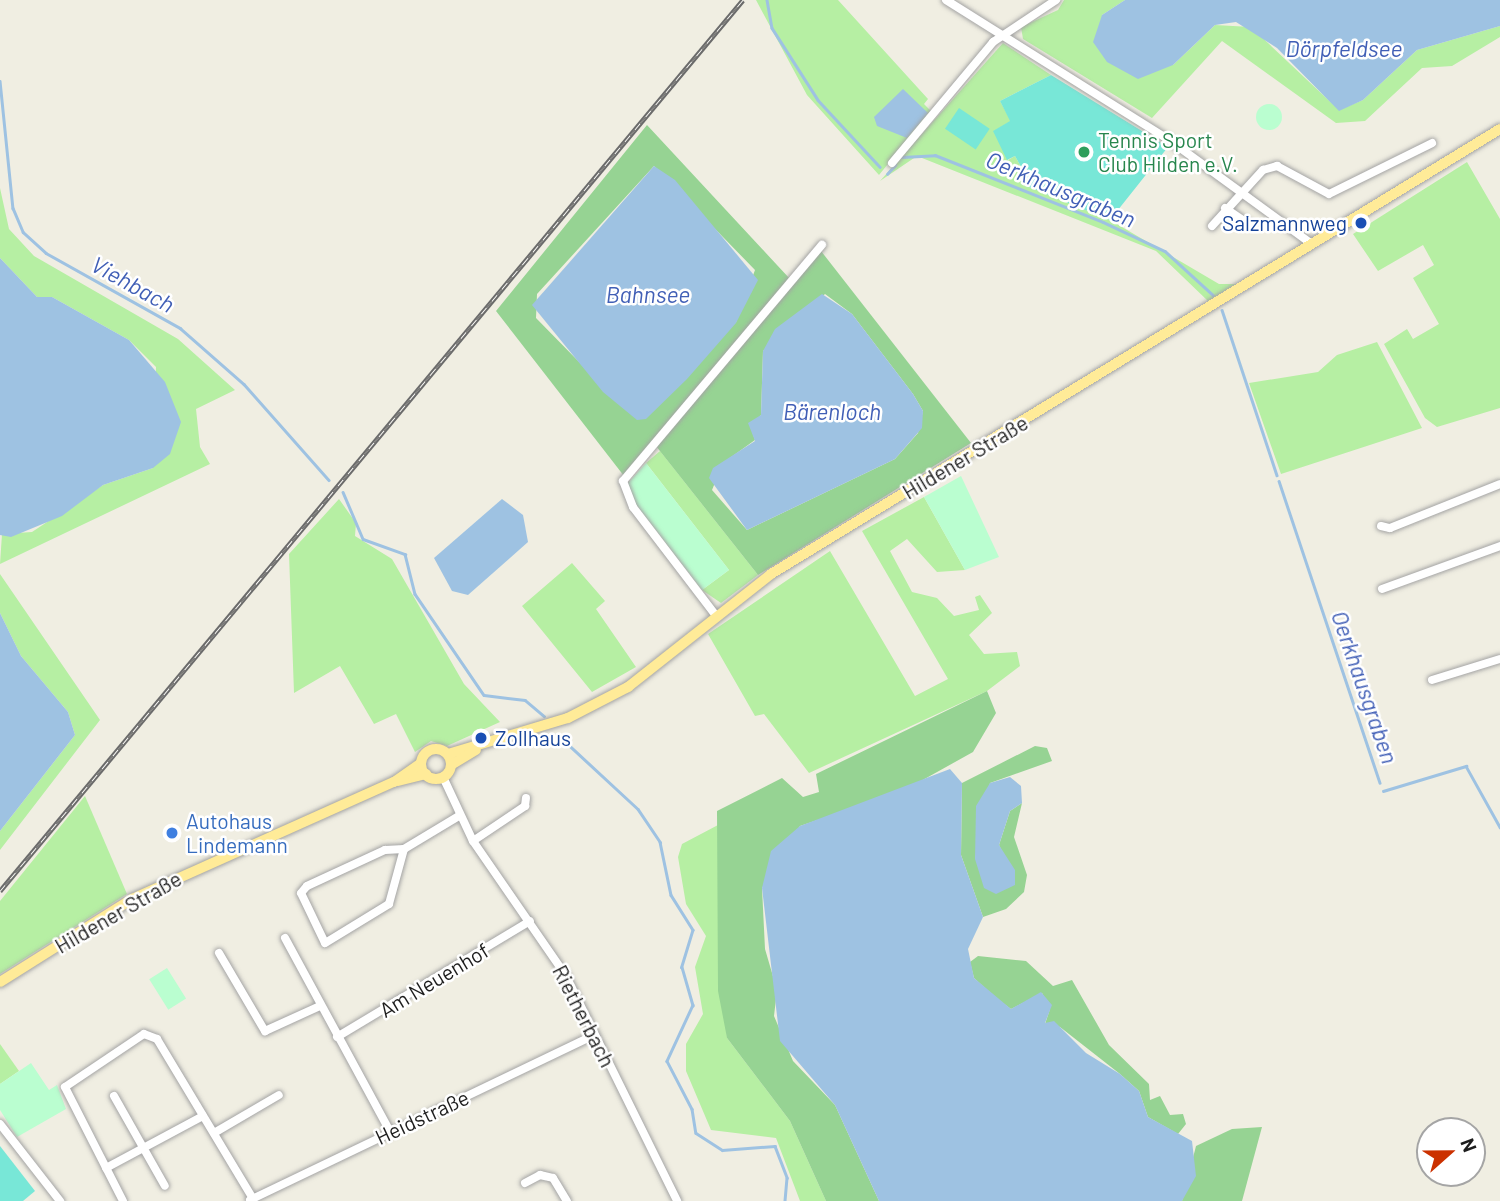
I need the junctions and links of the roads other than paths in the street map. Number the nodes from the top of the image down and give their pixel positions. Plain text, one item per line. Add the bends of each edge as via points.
1 (946, 0) edge
2 (1052, 1) edge
3 (1000, 37) junction
4 (1500, 130) edge
5 (1432, 143) dead end
6 (892, 163) dead end
7 (1239, 189) junction
8 (1225, 208) junction
9 (1249, 224) dead end
10 (1212, 226) dead end
11 (1312, 244) junction
12 (822, 245) dead end
13 (1500, 484) edge
14 (1381, 526) dead end
15 (1500, 546) edge
16 (1381, 589) dead end
17 (717, 617) junction
18 (1500, 659) edge
19 (1432, 680) dead end
20 (479, 748) junction
21 (448, 754) junction
22 (421, 763) junction
23 (451, 765) junction
24 (426, 774) junction
25 (443, 777) junction
26 (394, 782) junction
27 (526, 798) dead end
28 (459, 816) junction
29 (473, 841) junction
30 (404, 849) junction
31 (530, 921) junction
32 (285, 938) dead end
33 (219, 953) dead end
34 (0, 982) edge
35 (320, 1006) junction
36 (595, 1035) junction
37 (337, 1037) junction
38 (279, 1095) dead end
39 (114, 1096) dead end
40 (203, 1115) junction
41 (0, 1124) edge
42 (390, 1131) junction
43 (214, 1133) junction
44 (143, 1147) junction
45 (106, 1168) junction
46 (525, 1183) dead end
47 (165, 1186) dead end
48 (250, 1200) edge
49 (60, 1201) edge
50 (123, 1201) edge
51 (567, 1201) edge
52 (677, 1201) edge

1 - 3 street
2 - 3 street
3 - 6 street
3 - 7 street
4 - 11 main road, Hildener Straße
5 - 7 street via 1329,194 1277,166
7 - 8 street
7 - 11 street
8 - 9 street
8 - 10 street
11 - 17 main road, Hildener Straße via 771,574
12 - 17 street via 623,481 633,508
13 - 14 street via 1390,528
15 - 16 street
17 - 20 main road, Hildener Straße via 628,687 568,718
18 - 19 street
20 - 21 main road, Hildener Straße
20 - 23 main road, Hildener Straße
21 - 22 main road via 434,748
21 - 23 main road
22 - 24 main road
22 - 26 main road, Hildener Straße
23 - 25 main road
24 - 25 main road
24 - 26 main road, Hildener Straße
25 - 28 street, Rietherbach
26 - 34 main road, Hildener Straße via 143,894
27 - 29 street via 525,806
28 - 29 street, Rietherbach
28 - 30 street
29 - 31 street, Rietherbach
30 - 30 street via 385,850 300,893 325,943 389,904
31 - 36 street, Rietherbach
31 - 37 street, Am Neuenhof
32 - 35 street
33 - 35 street via 265,1031
35 - 37 street
36 - 42 street, Heidstraße
36 - 52 street, Rietherbach
37 - 42 street
38 - 43 street
39 - 44 street
40 - 43 street
40 - 44 street
40 - 45 street via 157,1039 145,1034 132,1038 65,1087
41 - 49 street
42 - 48 street, Heidstraße
43 - 48 street
44 - 45 street
44 - 47 street
45 - 50 street
46 - 51 street via 540,1175 553,1178

